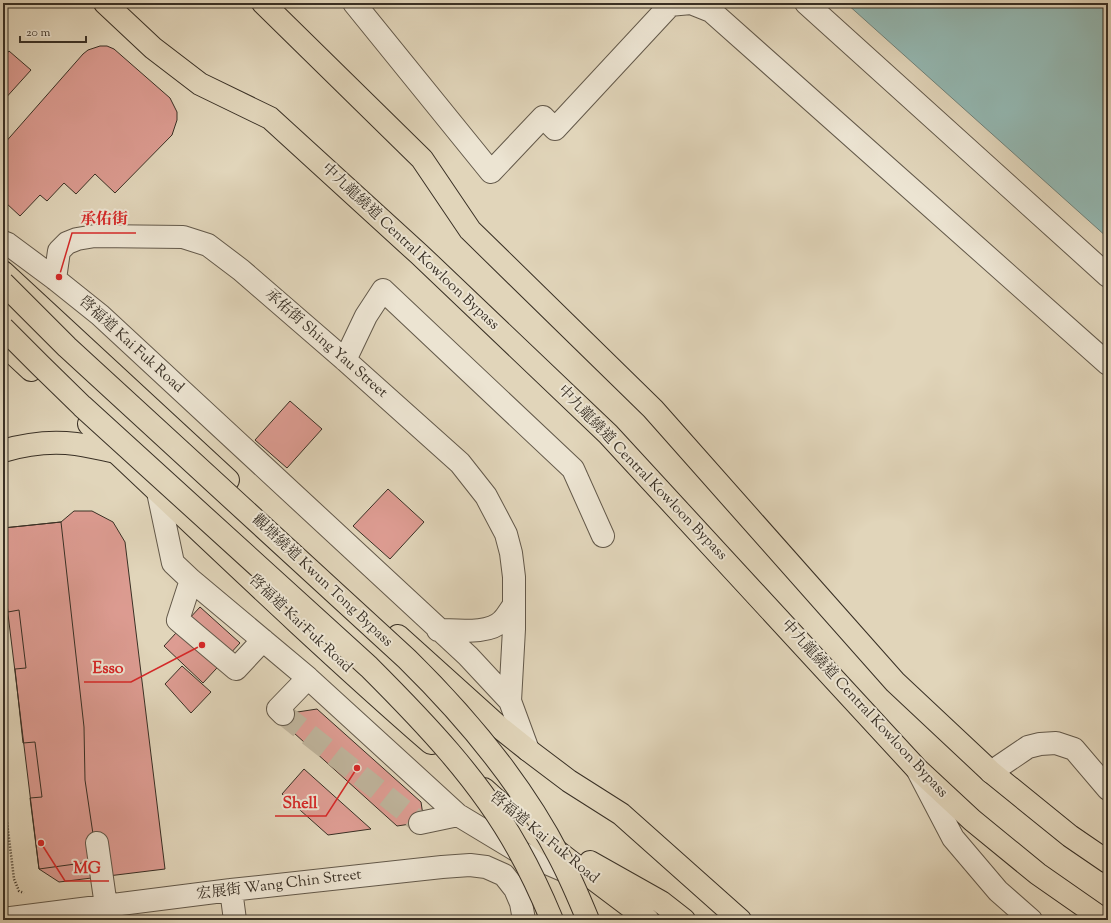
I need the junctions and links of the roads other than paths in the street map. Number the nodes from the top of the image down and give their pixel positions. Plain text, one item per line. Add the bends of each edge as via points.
1 (105, 3) edge
2 (263, 3) edge
3 (354, 3) edge
4 (806, 3) edge
5 (671, 4) edge
6 (3, 242) edge
7 (3, 272) edge
8 (1108, 276) edge
9 (55, 279) junction
10 (3, 283) edge
11 (3, 328) edge
12 (3, 344) edge
13 (345, 360) junction
14 (1108, 364) edge
15 (3, 451) edge
16 (116, 452) junction
17 (158, 492) junction
18 (603, 536) dead end
19 (191, 580) junction
20 (514, 605) junction
21 (438, 630) junction
22 (263, 640) junction
23 (308, 678) junction
24 (510, 700) junction
25 (283, 714) dead end
26 (528, 750) junction
27 (916, 768) junction
28 (991, 772) junction
29 (1108, 789) edge
30 (458, 815) junction
31 (420, 823) dead end
32 (531, 830) junction
33 (97, 843) dead end
34 (1108, 862) edge
35 (231, 890) junction
36 (610, 891) junction
37 (106, 906) junction
38 (3, 919) edge
39 (235, 920) edge
40 (524, 920) edge
41 (552, 920) edge
42 (588, 920) edge
43 (648, 920) edge
44 (684, 920) edge
45 (740, 920) edge
46 (1031, 920) edge
47 (1104, 920) edge

1 - 27 main road, 中九龍繞道 Central Kowloon Bypass via 153,48 200,84 270,118 424,260 608,434
2 - 28 main road via 422,159 470,230 653,409 895,682
3 - 5 street via 491,172 543,117 555,129
4 - 8 street
5 - 14 street via 691,3 711,11
6 - 9 street, 啓福道 Kai Fuk Road
7 - 26 main road via 346,590
9 - 13 street, 承佑街 Shing Yau Street via 59,250 76,239 95,236 183,237 208,245 241,270
9 - 21 street, 啓福道 Kai Fuk Road via 100,315
10 - 42 main road, 觀塘繞道 Kwun Tong Bypass, bridge via 67,347 407,659 474,729 528,802 559,855
11 - 41 main road, 觀塘繞道 Kwun Tong Bypass, bridge via 82,406 369,666 409,707 468,774 492,808 518,849
12 - 16 main road, 啓福道 Kai Fuk Road
13 - 18 street via 366,316 383,290 573,469
13 - 20 street, 承佑街 Shing Yau Street via 460,463 486,496 506,534 511,553
15 - 16 main road via 22,446 59,443
16 - 17 main road, 啓福道 Kai Fuk Road
17 - 19 street, 啓福道 Kai Fuk Road via 173,563
17 - 32 main road, 啓福道 Kai Fuk Road via 372,691
19 - 22 street, 啓福道 Kai Fuk Road
19 - 22 street via 178,620 236,669
20 - 21 street via 502,622 489,628 470,631
20 - 24 street, 承佑街 Shing Yau Street
21 - 24 street, 啓福道 Kai Fuk Road via 468,656
22 - 23 street, 啓福道 Kai Fuk Road
23 - 25 street via 278,709
23 - 30 street, 啓福道 Kai Fuk Road
24 - 26 street, 啓福道 Kai Fuk Road
26 - 45 main road via 569,781 621,814
27 - 46 street via 954,838 998,891
27 - 47 main road, 中九龍繞道 Central Kowloon Bypass via 972,820 1038,874
28 - 29 street via 1028,747 1056,743 1074,749
28 - 34 main road via 1070,836
30 - 31 street
30 - 36 street, 啓福道 Kai Fuk Road via 516,850
32 - 36 main road, 啓福道 Kai Fuk Road
32 - 44 main road via 661,902
33 - 37 street
35 - 37 street, 宏展街 Wang Chin Street
35 - 39 street
35 - 40 street, 宏展街 Wang Chin Street via 470,865 486,867 504,875 515,889
36 - 43 main road, 啓福道 Kai Fuk Road
37 - 38 street, 宏展街 Wang Chin Street

